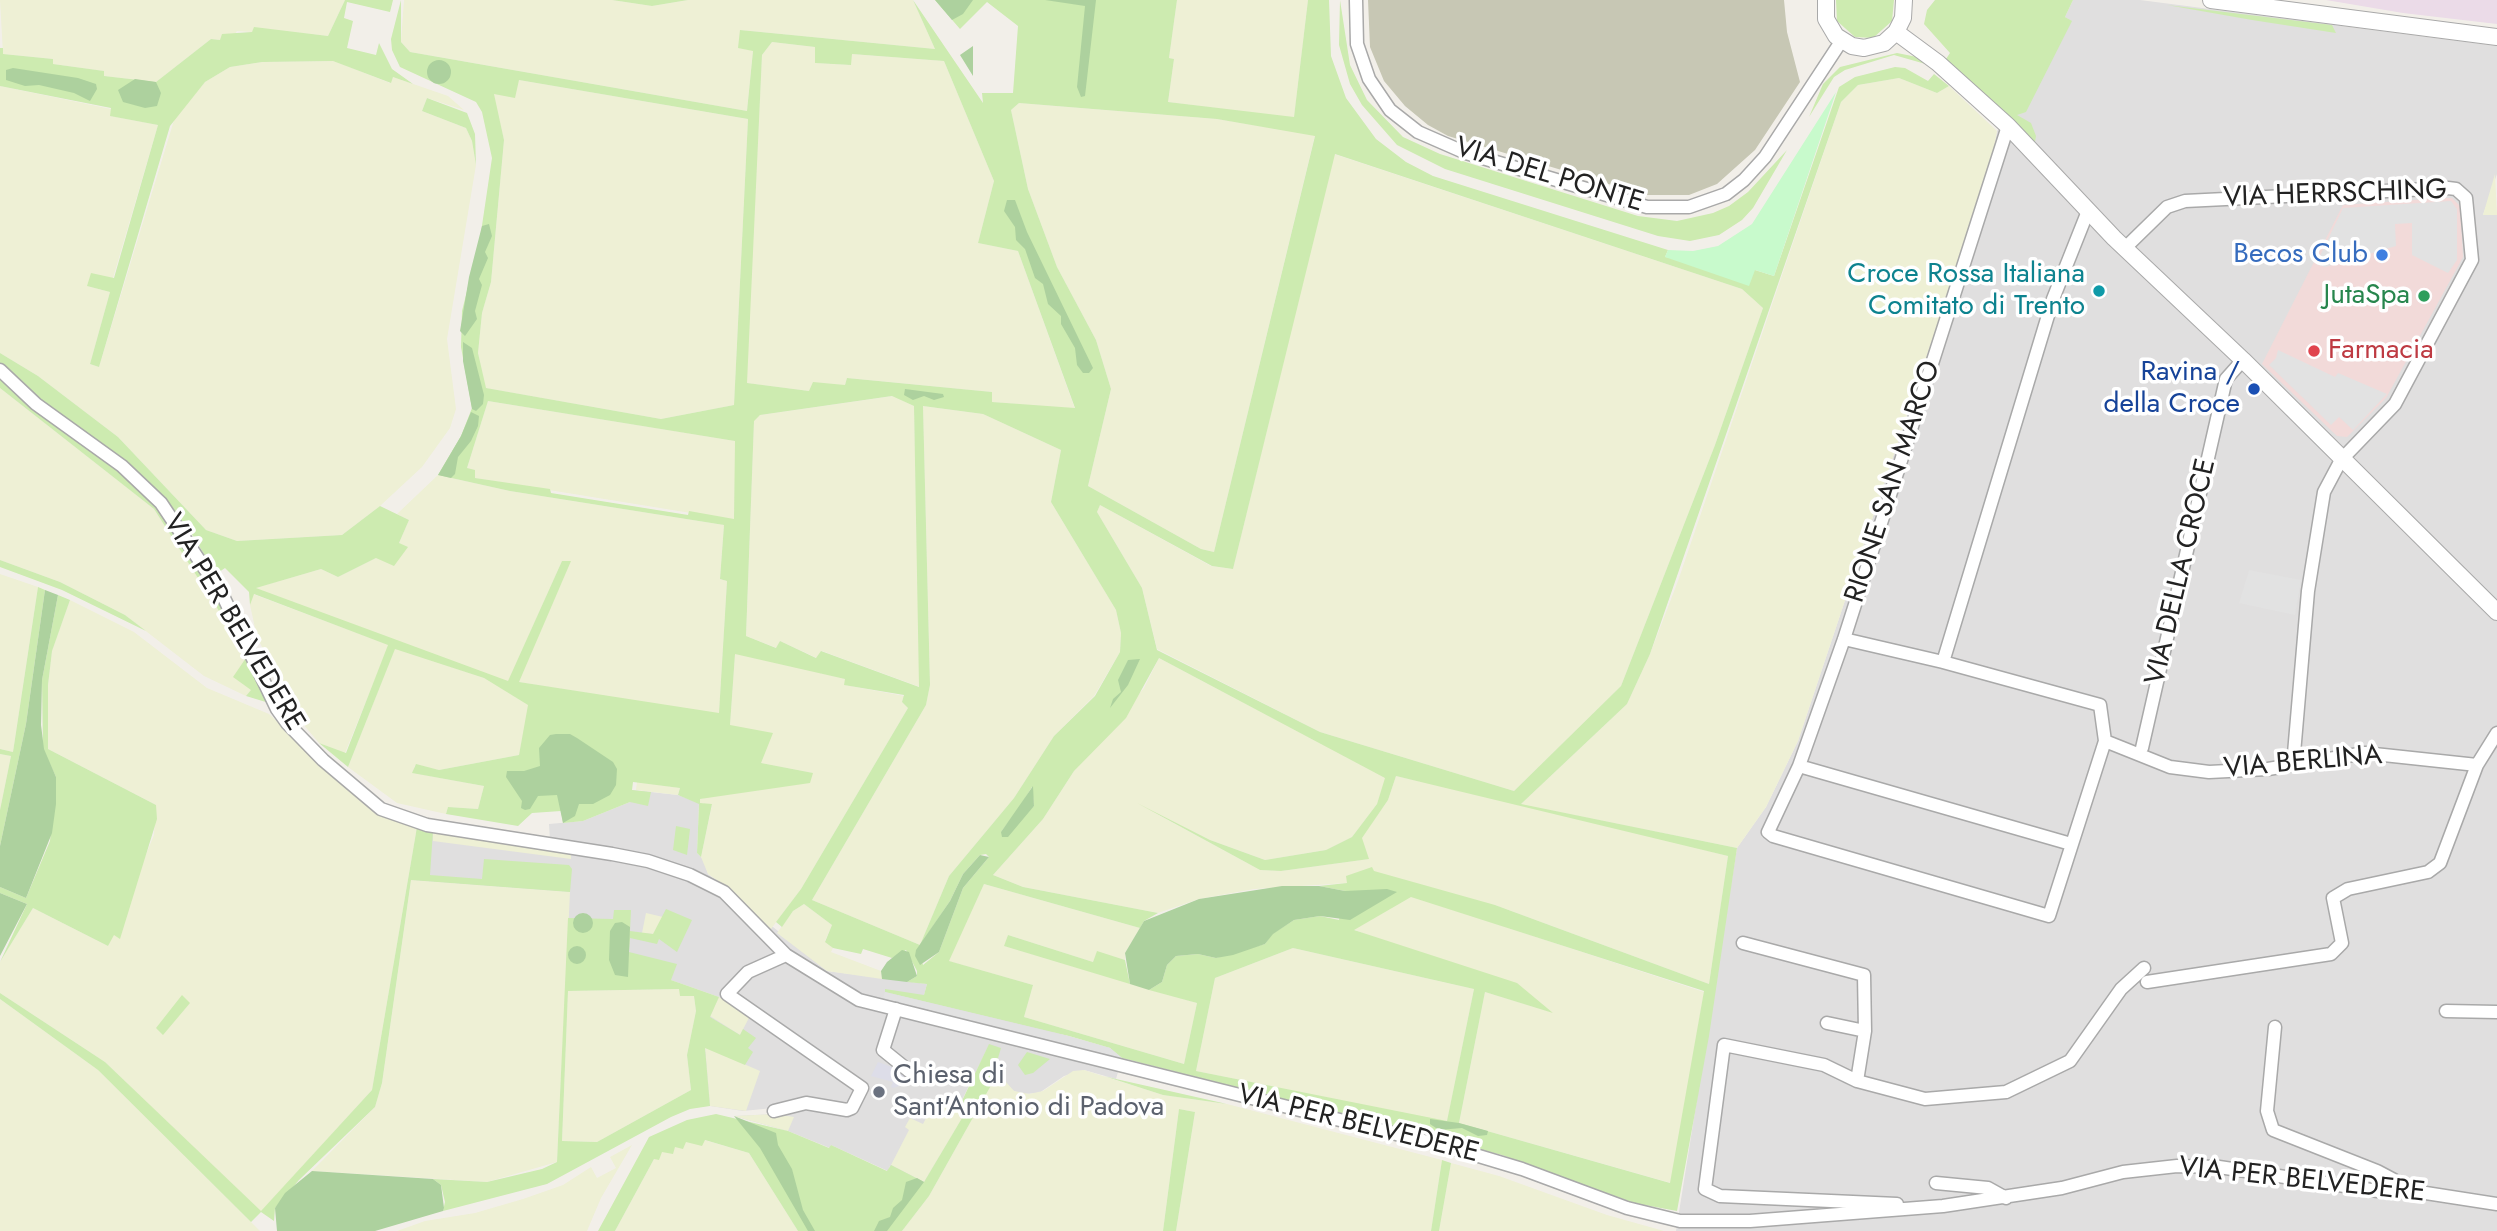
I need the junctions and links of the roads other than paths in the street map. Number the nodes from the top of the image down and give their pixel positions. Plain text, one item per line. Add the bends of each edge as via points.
1 (1356, 0) edge
2 (1826, 0) edge
3 (1904, 0) edge
4 (2211, 0) edge
5 (1896, 32) junction
6 (2497, 37) edge
7 (1842, 40) junction
8 (2008, 126) junction
9 (2088, 211) junction
10 (2125, 248) junction
11 (2243, 360) junction
12 (0, 370) edge
13 (2341, 460) junction
14 (2497, 612) edge
15 (1844, 639) junction
16 (1943, 662) junction
17 (2497, 733) edge
18 (2105, 741) junction
19 (2142, 748) dead end
20 (2293, 765) junction
21 (2477, 765) junction
22 (1799, 766) junction
23 (2071, 844) junction
24 (1744, 943) dead end
25 (786, 955) junction
26 (2144, 968) dead end
27 (2147, 982) dead end
28 (896, 1009) junction
29 (2446, 1011) dead end
30 (2497, 1012) edge
31 (1827, 1023) dead end
32 (2275, 1027) dead end
33 (1865, 1031) junction
34 (909, 1071) dead end
35 (1857, 1081) junction
36 (774, 1111) dead end
37 (1937, 1183) dead end
38 (2400, 1189) junction
39 (2006, 1198) junction
40 (2497, 1204) edge
41 (1943, 1206) junction

1 - 7 street, VIA DEL PONTE via 1357,44 1369,79 1390,110 1418,132 1466,153 1647,207 1689,207 1726,194 1744,180 1765,157
2 - 7 street via 1826,19
3 - 5 street via 1903,19
4 - 6 street
5 - 7 street via 1873,47 1852,46
5 - 8 street
8 - 9 street
8 - 15 street, RIONE SAN MARCO
9 - 10 street
9 - 16 street via 2053,299
10 - 11 street
10 - 13 street, VIA HERRSCHING via 2167,207 2185,201 2448,188 2462,193 2469,206 2472,260 2395,404
11 - 13 street
11 - 19 street, VIA DELLA CROCE via 2226,379
12 - 25 street, VIA PER BELVEDERE via 36,404 122,466 161,503 223,596 282,716 295,734 370,801 394,816 427,825 612,854 684,873 724,892
13 - 14 street
13 - 20 street via 2324,492 2314,554
15 - 16 street, RIONE SAN MARCO
15 - 22 street, RIONE SAN MARCO
16 - 18 street, RIONE SAN MARCO via 2100,705
17 - 21 street
18 - 20 street, VIA BERLINA via 2170,766 2209,772
18 - 23 street, RIONE SAN MARCO
20 - 21 street, VIA BERLINA via 2382,753
21 - 27 street via 2440,863 2428,872 2348,889 2333,898 2342,943 2331,954
22 - 23 street
22 - 23 street, RIONE SAN MARCO via 1768,832 1773,836 2049,915
24 - 33 street via 1864,975
25 - 28 street, VIA PER BELVEDERE via 859,1000
25 - 36 street via 748,972 727,994 862,1088 847,1110 806,1102
26 - 35 street, VIA PER BELVEDERE via 2070,1061 2006,1092 1925,1098
28 - 34 street via 883,1050
28 - 41 street, VIA PER BELVEDERE via 1488,1158 1666,1219 1750,1221
29 - 30 street
31 - 33 street
32 - 38 street via 2267,1111 2273,1130 2377,1171
33 - 35 street
35 - 41 street, VIA PER BELVEDERE via 1824,1065 1724,1045 1705,1189 1720,1196
37 - 39 street via 1988,1188
38 - 39 street, VIA PER BELVEDERE via 2391,1193 2219,1167 2177,1166 2123,1172
38 - 40 street, VIA PER BELVEDERE
39 - 41 street, VIA PER BELVEDERE

